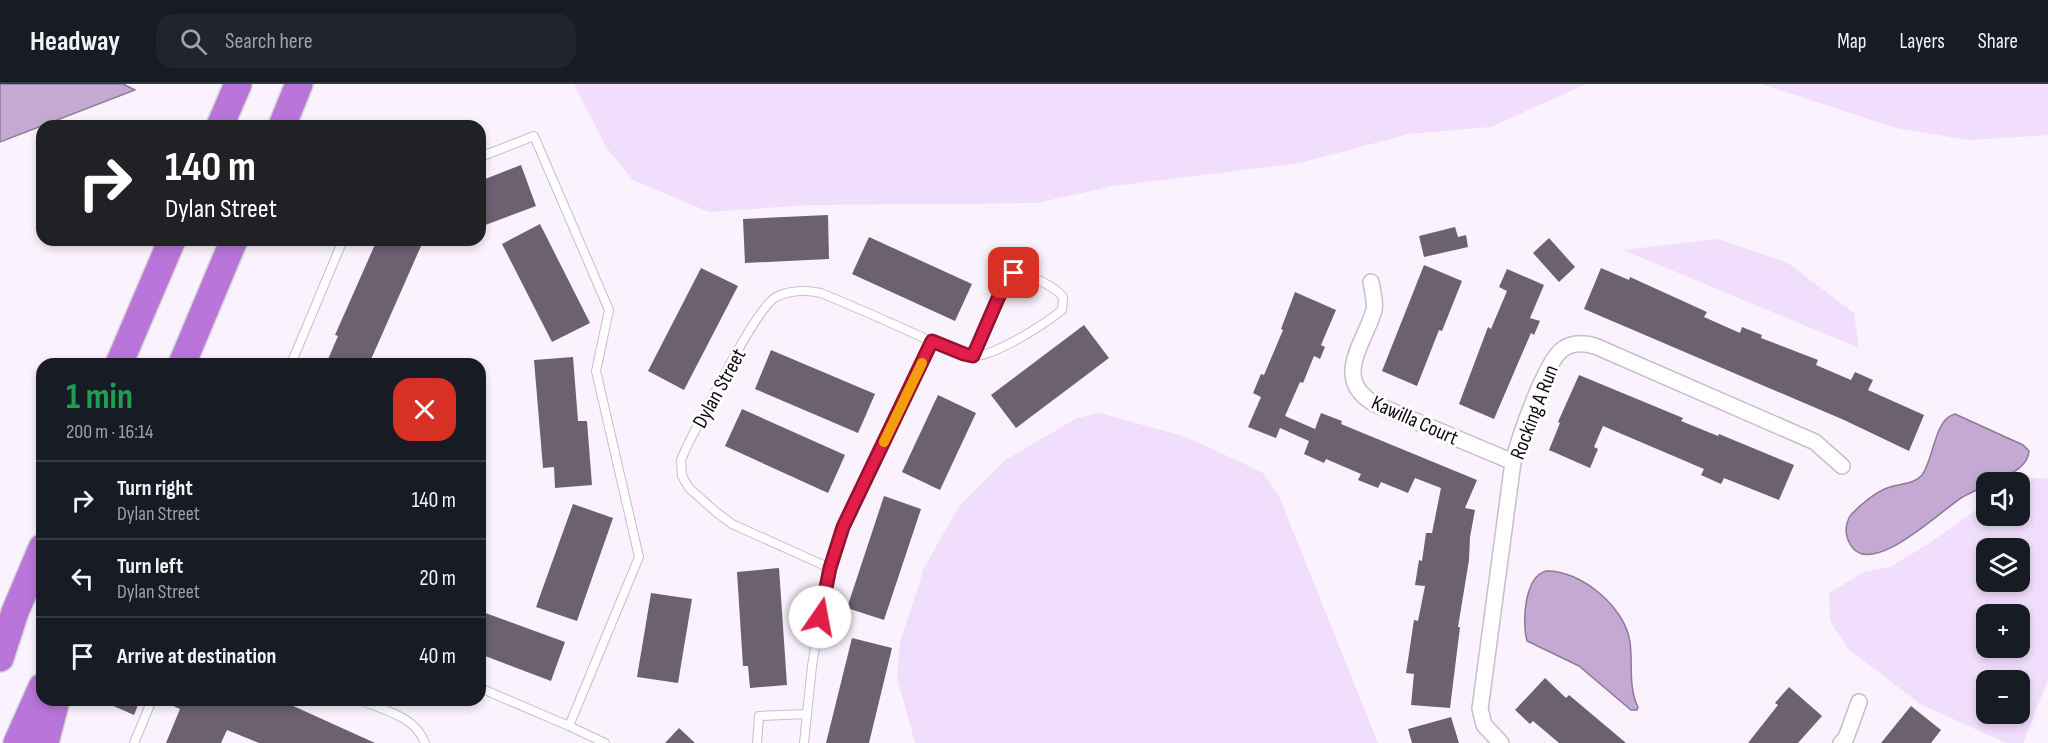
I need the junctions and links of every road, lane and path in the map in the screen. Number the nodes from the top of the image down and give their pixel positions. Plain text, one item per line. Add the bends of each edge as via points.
1 (238, 84) edge
2 (307, 84) edge
3 (290, 106) edge
4 (223, 120) edge
5 (486, 155) edge
6 (169, 246) edge
7 (232, 246) edge
8 (340, 246) edge
9 (1371, 282) dead end
10 (932, 341) junction
11 (973, 356) junction
12 (123, 358) edge
13 (185, 358) edge
14 (294, 358) edge
15 (1513, 462) junction
16 (1842, 466) dead end
17 (36, 561) edge
18 (830, 568) junction
19 (7, 623) edge
20 (0, 658) edge
21 (486, 691) edge
22 (36, 700) edge
23 (1859, 702) dead end
24 (54, 706) edge
25 (149, 706) edge
26 (375, 706) edge
27 (806, 714) junction
28 (569, 726) junction
29 (17, 743) edge
30 (45, 743) edge
31 (134, 743) edge
32 (425, 743) edge
33 (605, 743) edge
34 (757, 743) edge
35 (804, 743) edge
36 (1501, 743) edge
37 (1841, 743) edge

1 - 4 highway
2 - 3 highway
5 - 28 lane via 534,136 609,310 596,371 639,557
6 - 12 highway
7 - 13 highway
8 - 14 lane
9 - 15 street, Kawilla Court via 1374,308 1352,370 1363,396
10 - 11 lane, Dylan Street
10 - 18 lane via 843,527
10 - 18 lane, Dylan Street via 821,293 808,290 775,297 756,318 688,444 681,460 682,477 716,512 732,524
11 - 11 lane via 997,350 1052,319 1062,310 1063,297 1054,288 1014,273
15 - 16 street, Rocking A Run via 1553,359 1566,347 1583,343 1815,442
15 - 36 street, Rocking A Run via 1480,709 1484,725
17 - 19 highway
18 - 27 lane
19 - 20 highway
21 - 28 lane
22 - 29 highway
23 - 37 street
24 - 30 highway
25 - 31 lane
26 - 32 lane via 410,721
27 - 34 lane via 759,716
27 - 35 lane
28 - 33 lane

